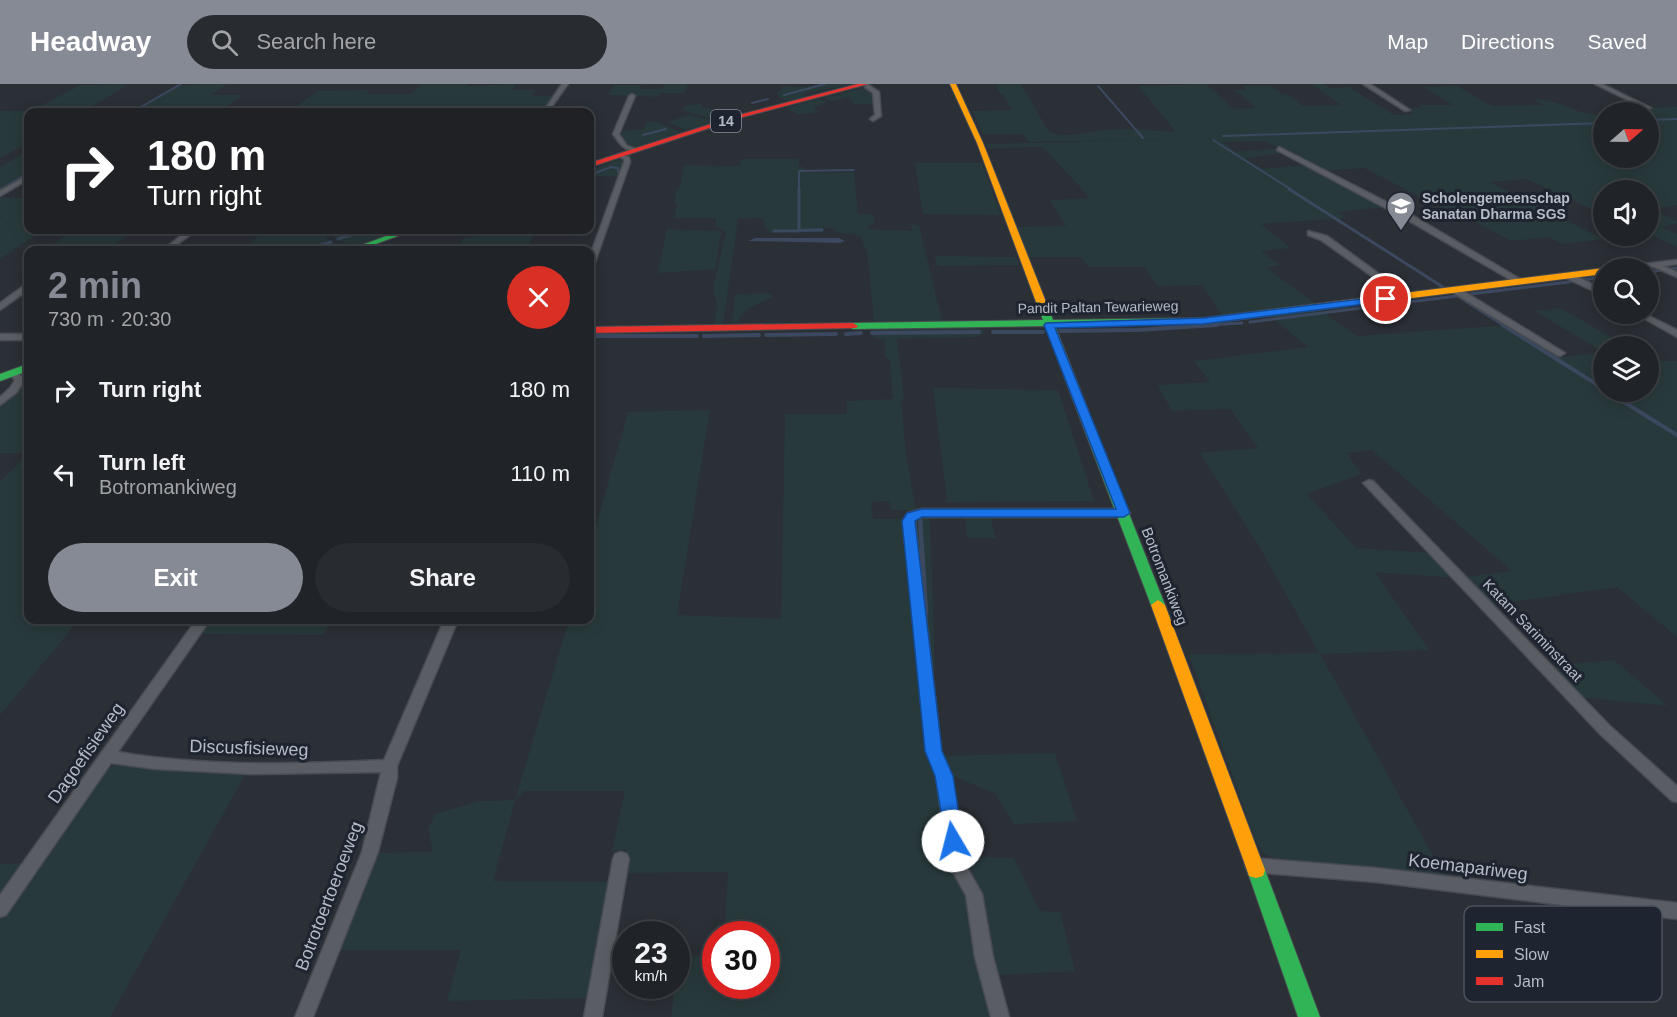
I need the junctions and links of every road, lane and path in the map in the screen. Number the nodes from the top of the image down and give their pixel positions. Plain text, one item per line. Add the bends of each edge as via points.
1 (565, 84) edge
2 (953, 84) edge
3 (1366, 84) edge
4 (1598, 84) edge
5 (866, 85) edge
6 (632, 96) dead end
7 (1636, 102) edge
8 (549, 108) edge
9 (1407, 110) dead end
10 (873, 119) dead end
11 (1279, 149) dead end
12 (635, 150) junction
13 (620, 155) junction
14 (594, 164) edge
15 (24, 180) edge
16 (0, 194) edge
17 (1311, 233) dead end
18 (187, 234) edge
19 (398, 234) edge
20 (171, 246) edge
21 (364, 246) edge
22 (594, 254) edge
23 (1677, 262) edge
24 (1659, 264) edge
25 (1659, 267) edge
26 (1593, 273) edge
27 (1677, 275) edge
28 (1569, 276) junction
29 (1521, 282) junction
30 (1593, 288) edge
31 (24, 290) edge
32 (1455, 291) junction
33 (1407, 297) junction
34 (0, 307) edge
35 (1658, 324) edge
36 (1049, 325) junction
37 (594, 330) edge
38 (1677, 334) edge
39 (0, 337) edge
40 (24, 337) edge
41 (1560, 353) dead end
42 (24, 369) edge
43 (7, 375) edge
44 (0, 402) edge
45 (1369, 483) dead end
46 (1124, 513) junction
47 (201, 624) edge
48 (449, 624) edge
49 (108, 756) junction
50 (389, 766) junction
51 (1677, 796) edge
52 (621, 859) dead end
53 (1253, 865) junction
54 (1635, 906) edge
55 (0, 909) edge
56 (1662, 909) edge
57 (1677, 911) edge
58 (304, 1017) edge
59 (593, 1017) edge
60 (1000, 1017) edge
61 (1309, 1017) edge

1 - 8 street
2 - 36 street, Botromankiweg via 980,143
3 - 9 street
4 - 7 street
5 - 10 street via 876,92 878,116
5 - 12 street, 14 via 741,116
6 - 12 street via 616,134 625,147
11 - 29 street
12 - 13 street, 14
13 - 14 street, 14
13 - 22 street via 627,162
15 - 16 street
17 - 33 street via 1324,238
18 - 20 street
19 - 21 street
23 - 24 street
25 - 27 street
26 - 28 street, Pandit Paltan Tewarieweg
28 - 29 street, Pandit Paltan Tewarieweg
28 - 30 street
29 - 32 street, Pandit Paltan Tewarieweg
31 - 34 street
32 - 33 street, Pandit Paltan Tewarieweg
32 - 41 street
33 - 36 street, Pandit Paltan Tewarieweg via 1203,321
35 - 38 street
36 - 37 street, Pandit Paltan Tewarieweg
36 - 46 street, Botromankiweg
39 - 40 street
42 - 43 street
43 - 44 street via 20,379
45 - 51 street, Katam Sariminstraat via 1605,730
46 - 53 street, Botromankiweg
46 - 60 street via 922,513 912,515 909,521 934,751 944,776 956,863 974,894 984,957
47 - 49 street, Dagoefisieweg
48 - 50 street, Botrotoertoeroeweg
49 - 50 street, Discusfisieweg via 138,763 244,768
49 - 55 street, Dagoefisieweg
50 - 58 street, Botrotoertoeroeweg via 370,852
52 - 59 street
53 - 54 street, Koemapariweg via 1376,875
53 - 61 street, Botromankiweg
56 - 57 street, Koemapariweg

